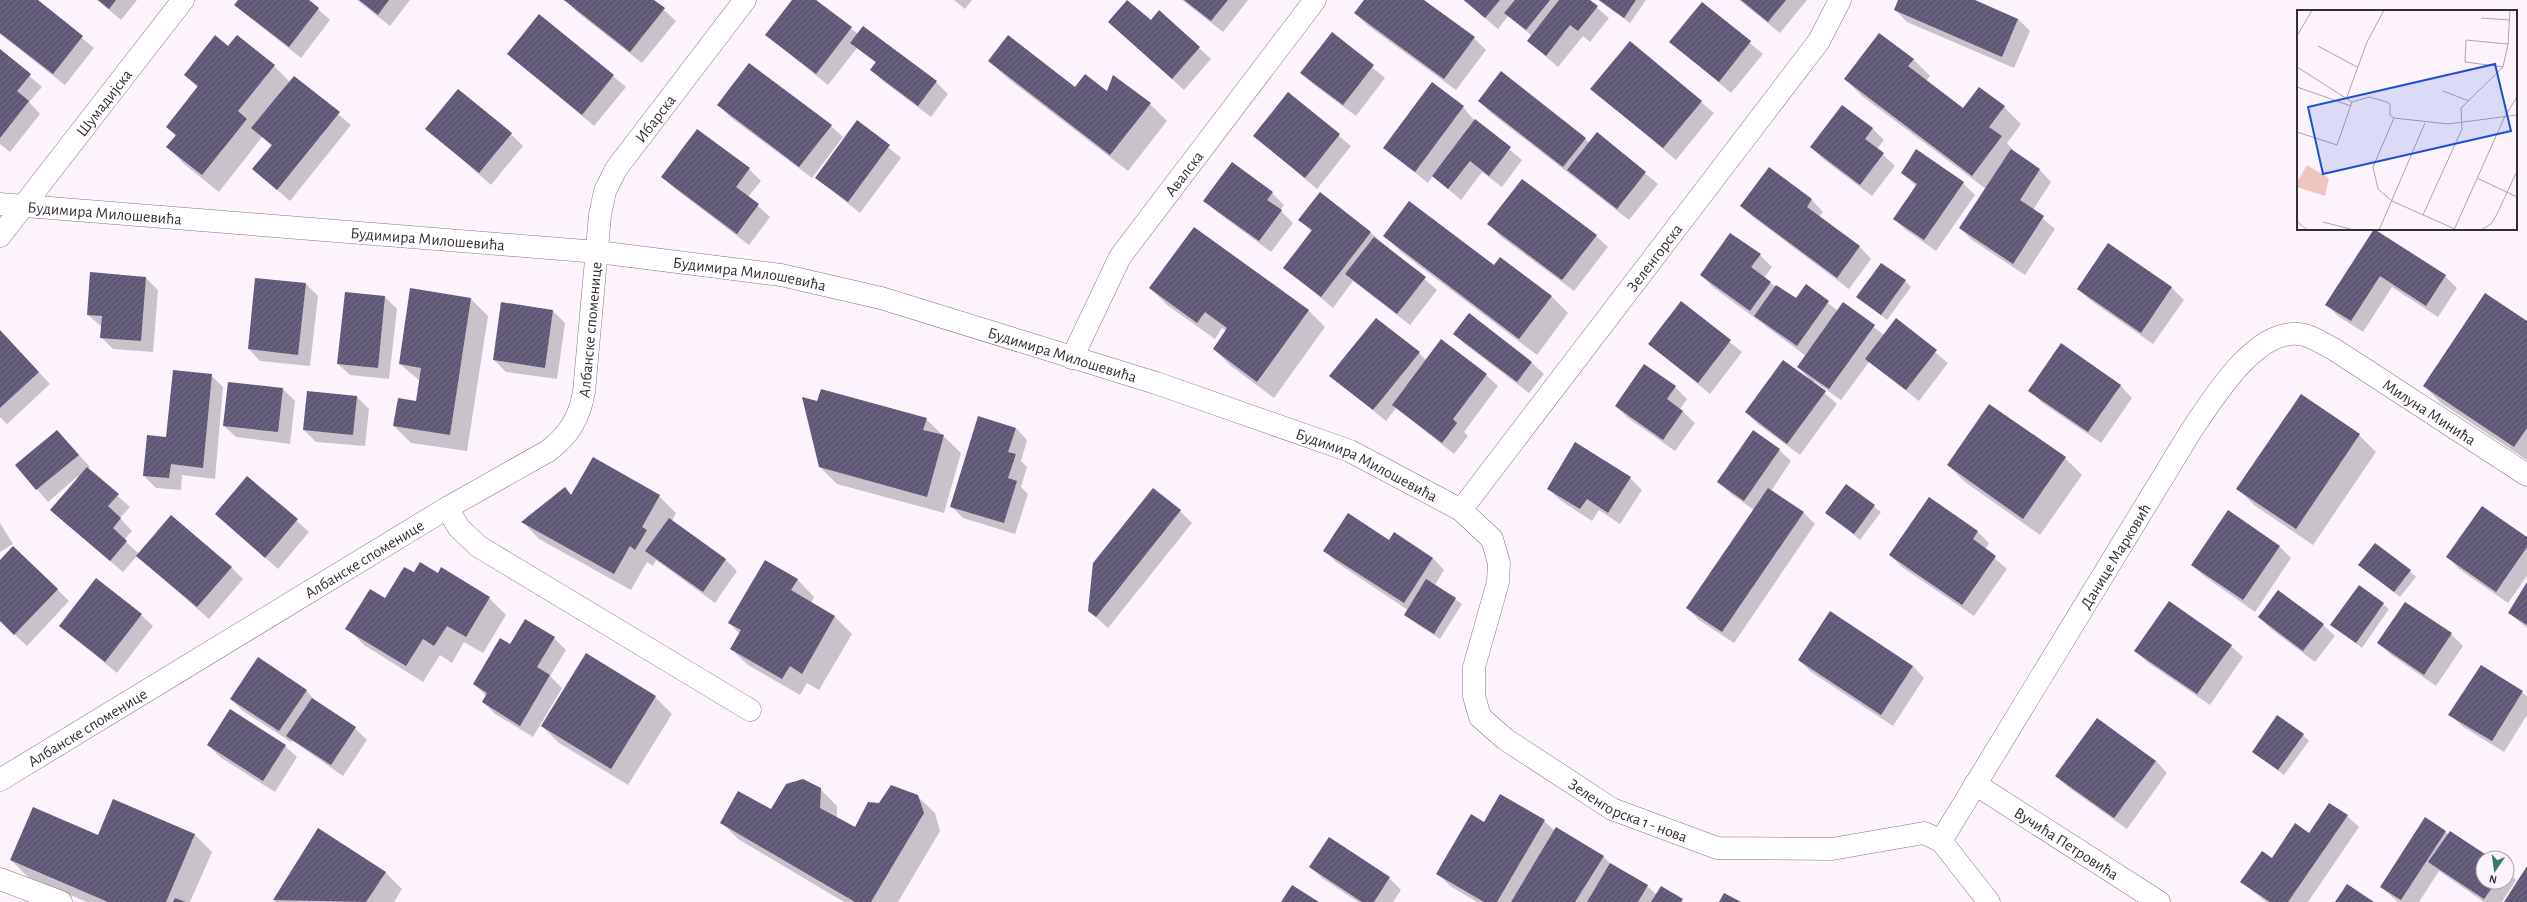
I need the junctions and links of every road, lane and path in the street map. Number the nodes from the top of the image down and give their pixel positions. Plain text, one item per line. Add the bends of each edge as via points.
1 (183, 0) edge
2 (745, 0) edge
3 (1315, 0) edge
4 (1840, 0) edge
5 (0, 204) edge
6 (25, 206) junction
7 (0, 236) edge
8 (598, 252) junction
9 (2332, 348) joint
10 (1072, 358) junction
11 (2527, 475) edge
12 (447, 508) junction
13 (1461, 510) junction
14 (750, 710) dead end
15 (0, 780) edge
16 (1975, 784) junction
17 (1942, 841) junction
18 (0, 880) edge
19 (61, 902) edge
20 (1989, 902) edge
21 (2159, 902) edge

1 - 6 street, Шумадијска
2 - 8 street, Ибарска via 616,169 605,191 600,215
3 - 10 street, Авалска via 1120,258
4 - 13 street, Зеленгорска via 1819,40
5 - 6 street, Будимира Милошевића
6 - 7 street, Шумадијска
6 - 8 street, Будимира Милошевића
8 - 10 street, Будимира Милошевића via 781,275 881,298
8 - 12 street, Албанске споменице via 584,392 581,412 573,427 548,451
9 - 11 street, Милуна Минића
9 - 16 street, Данице Марковић via 2299,334 2272,338 2231,372 2191,431
10 - 13 street, Будимира Милошевића via 1156,383 1350,451
12 - 14 street via 459,528 478,546
12 - 15 street, Албанске споменице
13 - 17 street, Зеленгорска 1 - нова via 1492,540 1499,563 1498,582 1474,667 1474,696 1480,717 1505,739 1612,809 1717,848 1832,849 1924,833
16 - 17 street, Данице Марковић
16 - 21 street, Вучића Петровића
17 - 20 street, Зеленгорска 1 - нова
18 - 19 street

